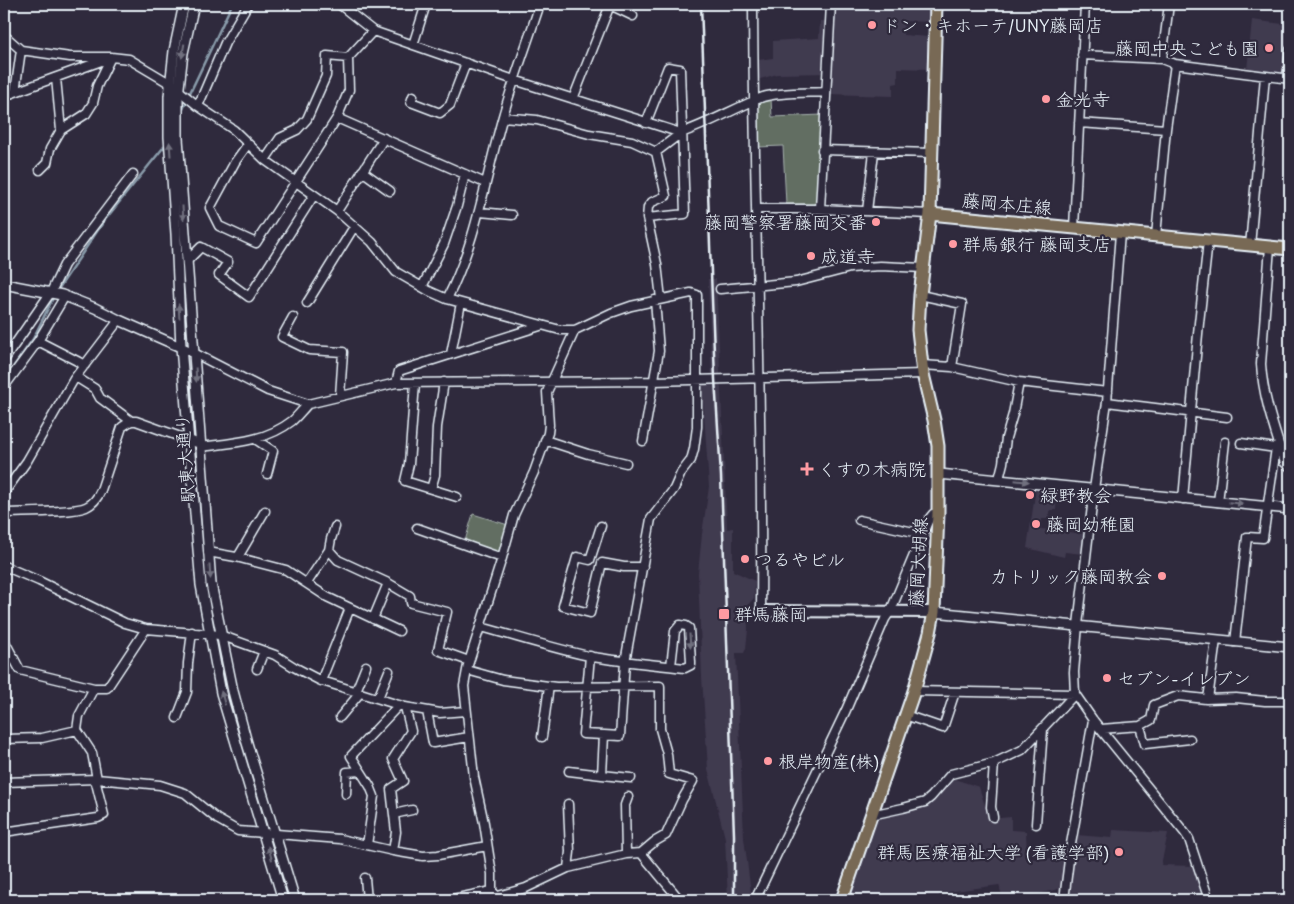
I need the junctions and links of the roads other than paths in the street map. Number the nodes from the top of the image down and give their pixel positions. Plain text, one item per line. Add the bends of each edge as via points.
1 (184, 4) edge
2 (194, 4) edge
3 (248, 4) edge
4 (339, 4) edge
5 (426, 4) edge
6 (540, 4) edge
7 (753, 4) edge
8 (831, 4) edge
9 (936, 4) edge
10 (1085, 4) edge
11 (1169, 4) edge
12 (633, 16) dead end
13 (373, 31) junction
14 (4, 35) edge
15 (413, 44) junction
16 (21, 50) junction
17 (1290, 50) edge
18 (1082, 55) junction
19 (111, 57) junction
20 (348, 58) junction
21 (1162, 58) junction
22 (466, 63) junction
23 (1175, 64) junction
24 (1265, 76) junction
25 (56, 78) junction
26 (1289, 79) edge
27 (514, 80) junction
28 (171, 84) junction
29 (179, 91) junction
30 (15, 92) junction
31 (826, 92) junction
32 (4, 96) edge
33 (413, 96) dead end
34 (573, 99) junction
35 (753, 102) junction
36 (198, 106) junction
37 (503, 117) junction
38 (337, 118) junction
39 (646, 123) junction
40 (1079, 123) junction
41 (1166, 128) junction
42 (61, 130) junction
43 (681, 133) junction
44 (384, 138) junction
45 (248, 144) junction
46 (822, 150) junction
47 (656, 152) junction
48 (874, 152) junction
49 (932, 153) junction
50 (265, 160) junction
51 (40, 170) dead end
52 (362, 171) junction
53 (133, 174) dead end
54 (465, 174) junction
55 (296, 183) junction
56 (485, 183) junction
57 (390, 191) dead end
58 (314, 195) junction
59 (756, 208) junction
60 (820, 209) junction
61 (337, 211) junction
62 (867, 211) junction
63 (480, 212) junction
64 (930, 214) junction
65 (512, 215) dead end
66 (647, 218) junction
67 (354, 227) junction
68 (1074, 228) junction
69 (1120, 233) junction
70 (1156, 236) junction
71 (1208, 242) junction
72 (1250, 246) junction
73 (1270, 248) junction
74 (1290, 250) edge
75 (187, 261) junction
76 (924, 268) junction
77 (4, 284) edge
78 (757, 285) junction
79 (422, 287) junction
80 (720, 289) dead end
81 (51, 292) junction
82 (920, 294) junction
83 (64, 296) junction
84 (448, 299) junction
85 (658, 299) junction
86 (307, 303) dead end
87 (461, 303) junction
88 (293, 317) dead end
89 (119, 320) junction
90 (541, 325) junction
91 (575, 330) junction
92 (38, 341) junction
93 (181, 347) junction
94 (194, 353) junction
95 (451, 354) junction
96 (4, 360) edge
97 (85, 365) junction
98 (952, 366) junction
99 (922, 370) junction
100 (76, 377) junction
101 (698, 379) junction
102 (759, 379) junction
103 (552, 381) junction
104 (653, 381) junction
105 (415, 382) junction
106 (444, 382) junction
107 (1019, 382) junction
108 (396, 383) junction
109 (4, 387) edge
110 (1108, 392) junction
111 (340, 396) junction
112 (1107, 402) junction
113 (308, 404) junction
114 (1191, 412) junction
115 (1227, 417) dead end
116 (131, 421) junction
117 (255, 439) junction
118 (189, 440) junction
119 (545, 440) junction
120 (643, 441) dead end
121 (1225, 442) dead end
122 (1241, 443) dead end
123 (200, 445) junction
124 (1278, 447) junction
125 (626, 463) dead end
126 (1290, 467) edge
127 (267, 474) dead end
128 (939, 474) junction
129 (999, 479) junction
130 (431, 489) junction
131 (1094, 489) junction
132 (4, 494) edge
133 (457, 498) dead end
134 (1183, 499) junction
135 (1218, 502) junction
136 (1266, 506) junction
137 (1290, 509) edge
138 (265, 511) dead end
139 (4, 513) edge
140 (938, 513) junction
141 (859, 520) dead end
142 (601, 526) dead end
143 (335, 527) dead end
144 (417, 528) dead end
145 (923, 534) junction
146 (329, 550) junction
147 (208, 552) junction
148 (238, 558) junction
149 (502, 558) junction
150 (590, 560) junction
151 (602, 563) junction
152 (4, 566) edge
153 (643, 567) junction
154 (307, 583) junction
155 (388, 583) junction
156 (350, 608) junction
157 (891, 610) junction
158 (761, 611) joint
159 (934, 612) junction
160 (373, 619) junction
161 (1078, 625) junction
162 (481, 626) junction
163 (146, 629) junction
164 (398, 630) dead end
165 (192, 632) junction
166 (209, 634) junction
167 (220, 635) junction
168 (4, 640) edge
169 (1216, 640) junction
170 (1235, 642) junction
171 (1290, 647) edge
172 (264, 651) junction
173 (590, 656) junction
174 (469, 661) junction
175 (625, 662) junction
176 (366, 666) dead end
177 (671, 666) junction
178 (257, 669) dead end
179 (467, 670) junction
180 (389, 671) dead end
181 (321, 681) junction
182 (624, 685) junction
183 (549, 686) junction
184 (587, 686) junction
185 (94, 688) junction
186 (914, 690) junction
187 (358, 692) junction
188 (955, 692) junction
189 (1076, 694) junction
190 (378, 698) junction
191 (1208, 699) junction
192 (1290, 701) edge
193 (402, 706) junction
194 (466, 711) junction
195 (428, 712) junction
196 (905, 714) junction
197 (340, 717) dead end
198 (177, 718) dead end
199 (1093, 720) junction
200 (1140, 726) junction
201 (1043, 729) junction
202 (1101, 729) junction
203 (77, 730) junction
204 (604, 735) junction
205 (469, 737) junction
206 (542, 737) dead end
207 (4, 739) edge
208 (1190, 739) dead end
209 (994, 763) junction
210 (360, 771) junction
211 (569, 771) dead end
212 (602, 775) junction
213 (631, 778) dead end
214 (96, 779) junction
215 (4, 782) edge
216 (346, 794) dead end
217 (628, 797) dead end
218 (568, 804) dead end
219 (412, 810) dead end
220 (394, 814) junction
221 (871, 816) junction
222 (993, 817) dead end
223 (1036, 824) dead end
224 (4, 832) edge
225 (264, 834) junction
226 (275, 834) junction
227 (368, 845) junction
228 (487, 846) junction
229 (393, 851) junction
230 (641, 853) junction
231 (626, 854) junction
232 (568, 868) junction
233 (365, 878) dead end
234 (497, 896) edge
235 (457, 899) edge
236 (283, 900) edge
237 (295, 900) edge
238 (367, 900) edge
239 (448, 900) edge
240 (680, 900) edge
241 (755, 900) edge
242 (842, 900) edge
243 (1064, 900) edge
244 (1209, 900) edge

1 - 28 street, 駅東大通り
2 -> 29 street, 駅東大通り via 183,53
3 - 36 street via 225,43
4 - 13 street
5 - 15 street
6 - 27 street
7 - 35 street
8 - 31 street
9 - 49 main road
10 - 18 street
11 - 21 street
12 - 34 street via 610,5
13 - 15 street
13 - 20 street
14 - 16 street
15 - 22 street
16 - 19 street via 70,57
16 - 30 street
17 - 26 street
18 - 21 street
18 - 40 street
19 - 25 street
19 - 28 street via 129,59
19 - 42 street via 86,114
20 - 38 street via 349,90
20 - 50 street via 327,56 326,76 307,119 297,130 280,138
21 - 23 street
22 - 27 street
22 - 33 street via 450,105 440,113 411,102
23 - 24 street
23 - 41 street
24 - 26 street
24 - 72 street
25 - 30 street
25 - 42 street
27 - 34 street
27 - 37 street
28 - 29 street
93 -> 28 street, 駅東大通り via 169,137
29 - 36 street
29 -> 75 street, 駅東大通り via 178,138
30 - 32 street
31 - 35 street via 765,97
31 - 46 street
34 - 39 street
35 - 43 street
35 - 59 street
36 - 45 street via 234,130
37 - 47 street via 537,120 632,141
37 - 56 street
38 - 44 street
38 - 55 street
39 - 43 street
39 - 43 street via 668,67 680,69
40 - 41 street
40 - 68 street
41 - 70 street
42 - 51 street via 50,149 47,163
43 - 47 street
43 - 66 street via 685,214
44 - 52 street
44 - 54 street
45 - 50 street
45 - 55 street via 210,208 219,226 256,243
46 - 48 street
46 - 60 street
47 - 66 street via 666,196 652,202
48 - 49 street
48 - 62 street
49 - 64 main road
50 - 55 street
52 - 57 street
52 - 61 street
53 - 81 street via 64,265
54 - 56 street
54 - 79 street via 444,244
55 - 58 street
56 - 63 street
58 - 61 street
58 - 75 street via 249,298 219,276 228,262 201,247
59 - 60 street
59 - 78 street
60 - 62 street
61 - 67 street
62 - 64 street
63 - 65 street
63 - 84 street
64 - 68 main road, 藤岡本庄線
64 - 76 main road, 藤岡大胡線
66 - 85 street via 657,264
67 - 79 street via 372,242 396,272
67 - 86 street
68 - 69 main road, 藤岡本庄線
69 - 70 main road, 藤岡本庄線
69 - 110 street
70 - 71 main road, 藤岡本庄線
71 - 72 main road, 藤岡本庄線
71 - 114 street
72 - 73 main road, 藤岡本庄線
73 - 74 main road, 藤岡本庄線
73 - 124 street via 1261,364
75 - 94 street, 駅東大通り
76 - 78 street via 850,268 796,282
76 - 82 main road, 藤岡大胡線
77 - 81 street
78 - 80 street
78 - 102 street
79 - 84 street
81 - 83 street
81 - 96 street
82 - 98 street via 962,304
82 - 99 main road, 藤岡大胡線 via 918,330
83 - 89 street
83 - 92 street
84 - 87 street
85 - 91 street via 611,313
85 - 101 street via 697,295
85 - 104 street via 659,351
87 - 90 street
87 - 95 street
88 - 111 street via 282,337 309,350 343,352
89 - 93 street
89 - 97 street
90 - 91 street
90 - 95 street
91 - 103 street
92 - 97 street
92 - 109 street
93 - 94 street
93 - 118 street, 駅東大通り
94 - 113 street via 268,391
94 -> 123 street, 駅東大通り
95 - 108 street via 399,371
97 - 100 street
98 - 99 street
98 - 107 street
99 - 102 street
99 - 128 main road, 藤岡大胡線 via 935,426
100 - 116 street
100 - 132 street
101 - 102 street
101 - 104 street
101 - 153 street via 697,427 691,460 651,519
102 - 158 street
103 - 104 street
103 - 106 street
103 - 119 street via 547,392 549,425
104 - 120 street
105 - 106 street
105 - 108 street
105 - 130 street via 405,481
106 - 130 street
107 - 110 street
107 - 129 street
108 - 111 street
110 - 112 street
111 - 113 street
112 - 114 street
112 - 131 street
113 - 117 street via 292,421
114 - 115 street
114 - 134 street
116 - 118 street
116 - 139 street via 122,426 102,490 97,499 86,507
117 - 123 street
117 - 127 street via 273,451
118 - 123 street
118 - 166 street, 駅東大通り via 201,584
119 - 125 street
119 - 149 street via 514,515
121 - 135 street
122 - 124 street
123 - 147 street, 駅東大通り
124 - 126 street
124 - 136 street
128 - 129 street
128 - 140 main road, 藤岡大胡線
129 -> 131 street
130 - 133 street
131 - 134 street
131 - 161 street
134 - 135 street
135 -> 136 street
136 - 137 street
136 - 170 street via 1263,538 1246,537
138 - 148 street
140 - 145 street via 929,519
140 - 159 main road, 藤岡大胡線
141 - 145 street
142 - 150 street
143 - 146 street
144 - 149 street
145 - 157 street
146 - 154 street
146 - 155 street via 338,560
147 - 148 street
147 -> 167 street, 駅東大通り via 210,584
148 - 154 street via 286,570
149 - 162 street
150 - 151 street
150 - 151 street via 577,557 563,606 590,613
151 - 153 street
152 - 163 street via 125,623
153 - 175 street
154 - 156 street
155 - 160 street
155 - 174 street via 410,596 411,603 447,612 438,650
156 - 160 street
156 - 181 street
157 - 158 main road
157 - 159 main road
157 - 241 street
159 - 161 street
159 - 186 main road, 藤岡大胡線
160 - 164 street
161 - 169 street
161 - 189 street via 1074,672
162 - 173 street
162 - 174 street
163 - 165 street
163 - 185 street via 107,688
165 - 166 street
165 - 198 street via 187,692
166 - 167 street
225 -> 166 street, 駅東大通り via 221,693
167 - 172 street
167 - 226 street, 駅東大通り via 247,743
168 - 185 street via 20,670
169 - 170 street
169 - 191 street
170 - 171 street
172 - 178 street
172 - 181 street
173 - 175 street
173 - 184 street
174 - 179 street
175 - 177 street
175 - 182 street
176 - 187 street
177 -> 177 street via 675,631 680,625 686,626 689,628 691,665 685,668
179 - 183 street via 503,680
179 - 194 street via 464,686
180 - 190 street
181 - 187 street
182 - 184 street
182 - 204 street via 620,736
182 - 230 street via 660,686 660,729 669,774 693,782 666,835
183 - 184 street
183 - 206 street
184 - 204 street via 583,734
185 - 203 street via 79,716
186 - 188 street
186 - 196 main road, 藤岡大胡線
187 - 190 street
187 - 197 street
188 - 189 street
188 - 196 street via 943,728
189 - 199 street
189 - 201 street
190 - 193 street
191 - 192 street
191 - 200 street via 1178,696 1154,705 1151,720
193 - 195 street
193 - 210 street via 351,756
193 - 220 street via 411,730 393,759 403,781 391,789
194 - 195 street
194 - 205 street
195 - 205 street via 433,742
196 - 221 main road, 藤岡大胡線
199 - 202 street
199 - 243 street
200 - 202 street
200 - 208 street via 1145,744
201 - 209 street via 1022,750
201 - 223 street
202 - 244 street via 1189,839
203 - 207 street via 42,738
203 - 214 street via 92,753
204 - 212 street
205 - 228 street
209 - 221 street via 951,774 925,802
209 - 222 street
210 - 216 street via 347,772
210 - 227 street via 374,796
211 - 212 street
212 - 213 street
214 - 215 street
214 - 224 street via 104,815
214 - 225 street via 160,785 185,793 238,831
217 - 231 street via 624,806
218 - 232 street
219 - 220 street
220 - 229 street
221 - 242 main road, 藤岡大胡線
225 - 226 street
236 -> 225 street, 駅東大通り
226 - 227 street via 340,839
226 - 237 street, 駅東大通り
227 - 229 street
228 - 229 street via 423,856
228 - 234 street
230 - 231 street
230 - 240 street
231 - 232 street
232 - 234 street via 526,888
233 - 238 street
234 - 235 street
235 - 239 street

